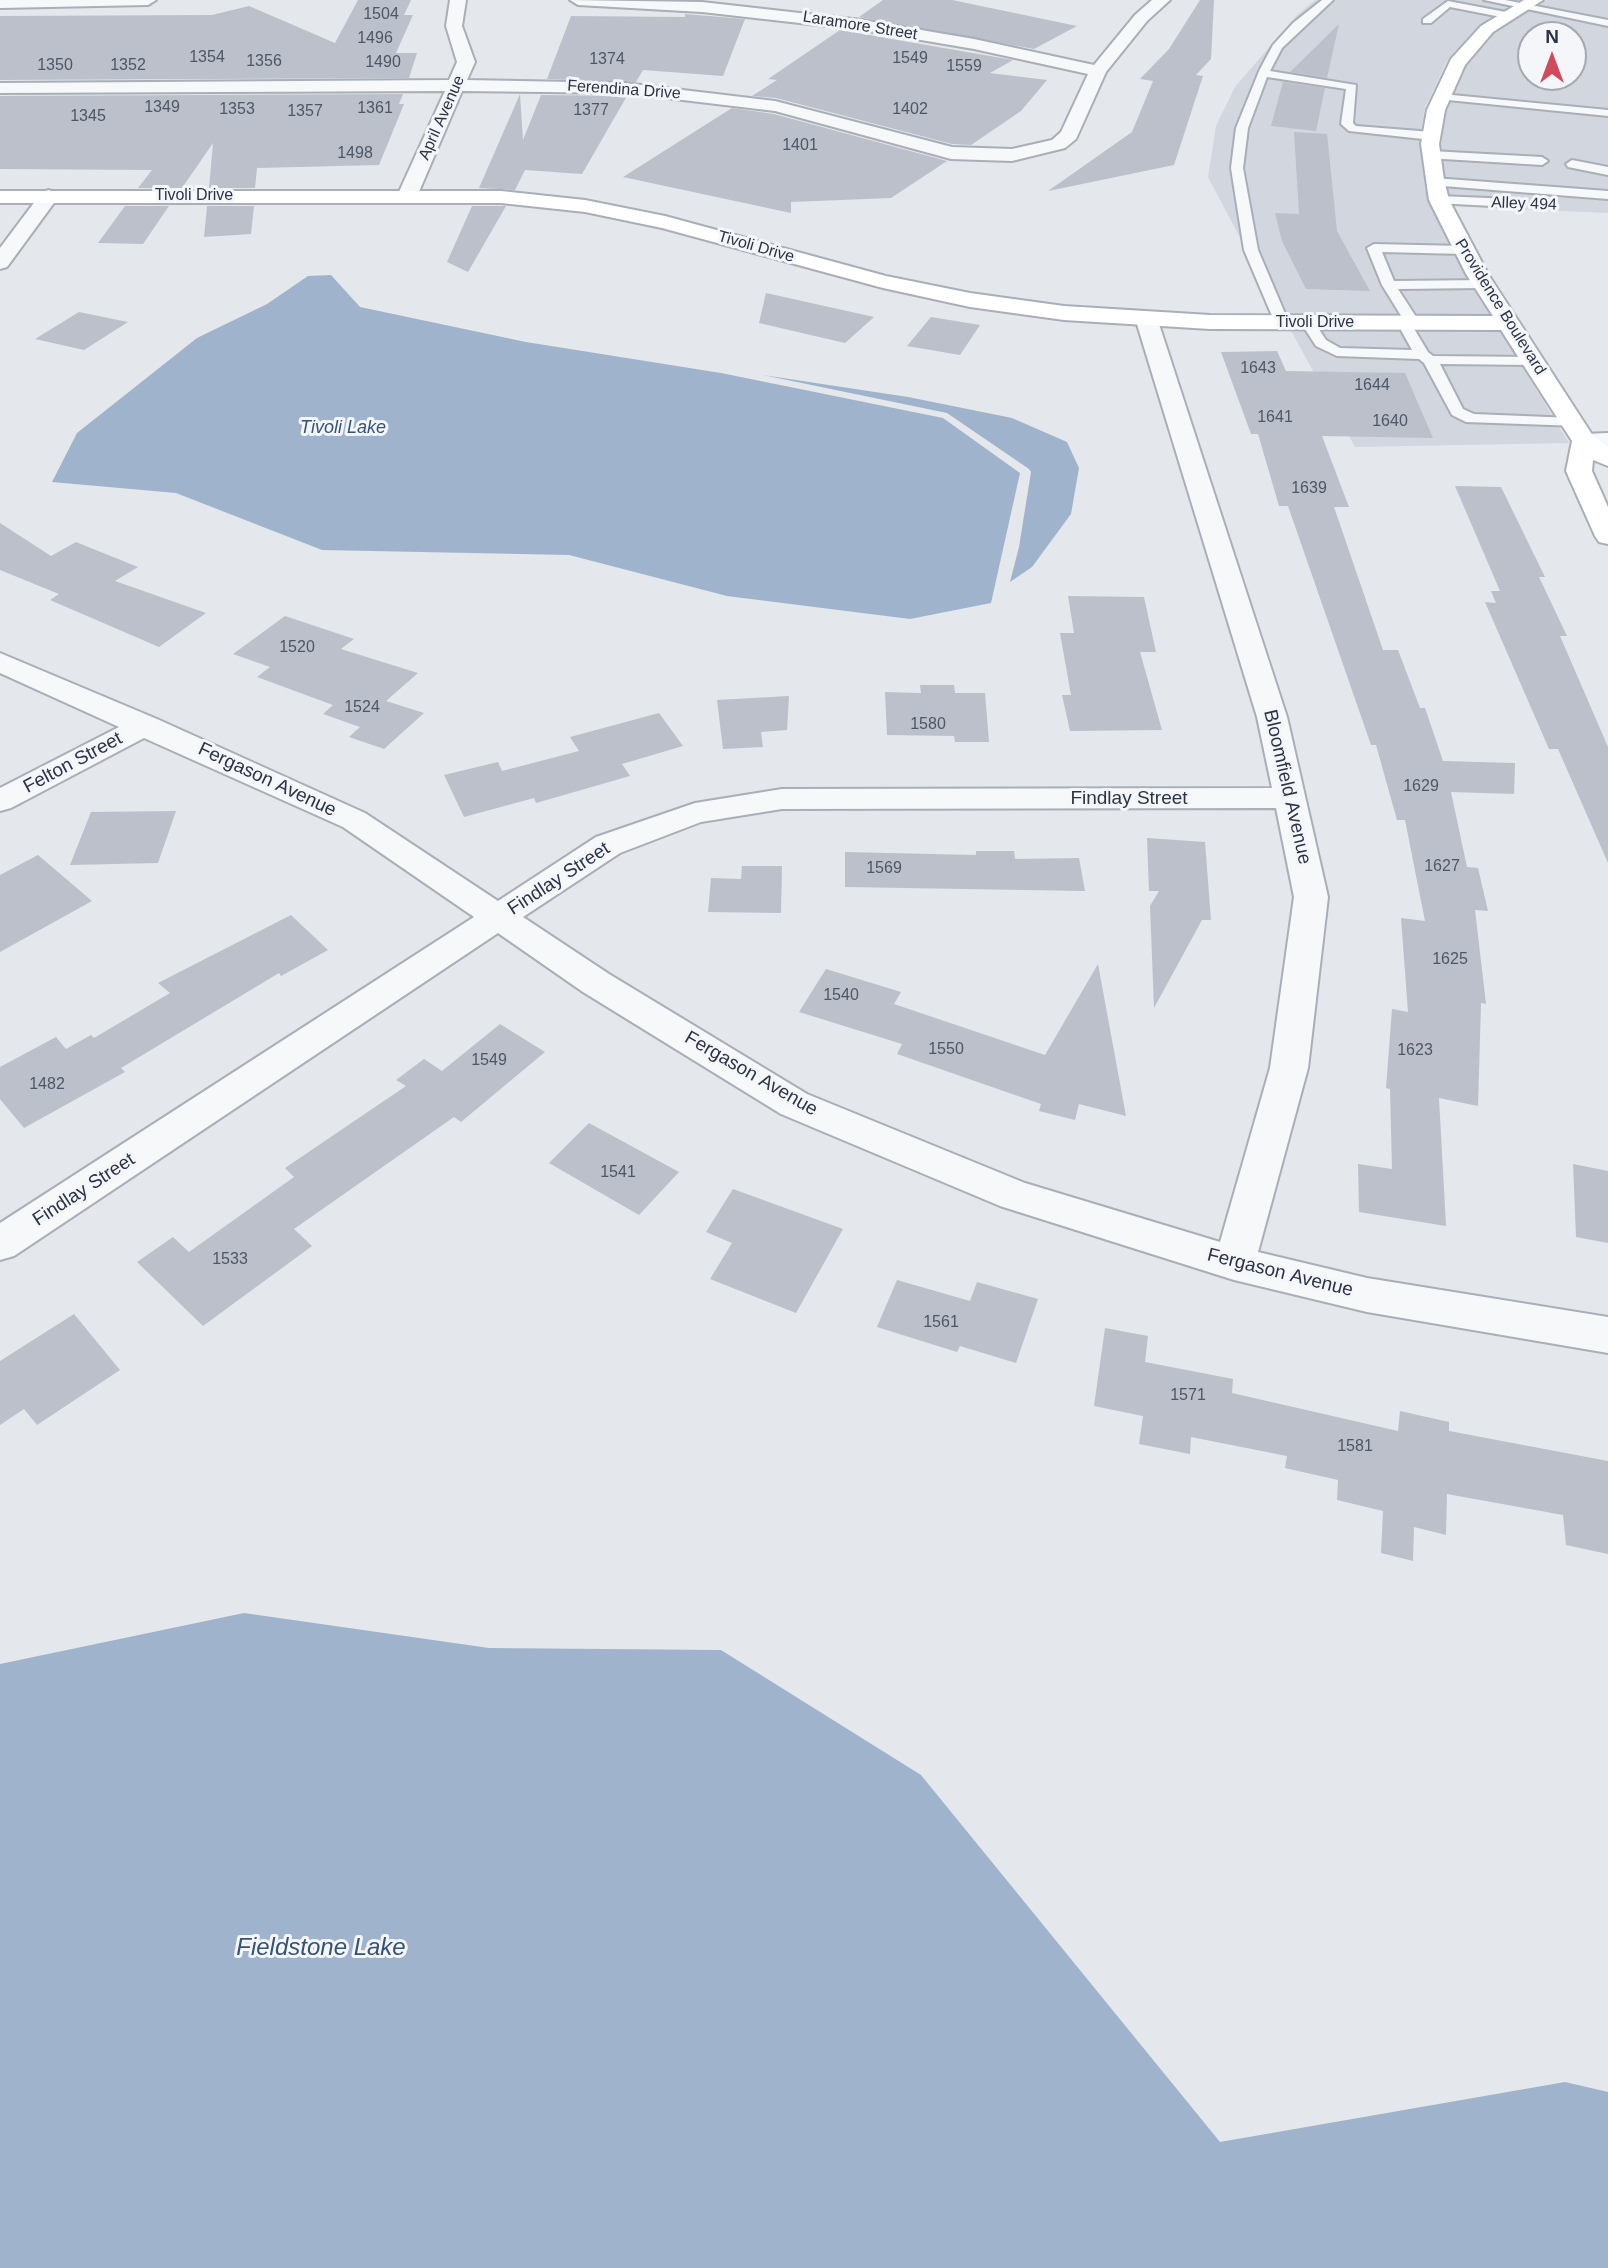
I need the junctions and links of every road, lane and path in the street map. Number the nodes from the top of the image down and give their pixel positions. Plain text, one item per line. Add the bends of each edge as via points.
1 (148, 0) edge
2 (458, 0) edge
3 (578, 0) edge
4 (1163, 0) edge
5 (1328, 0) edge
6 (1489, 0) edge
7 (0, 3) edge
8 (1524, 7) edge
9 (1427, 21) dead end
10 (1608, 23) edge
11 (1098, 71) junction
12 (1263, 73) junction
13 (458, 85) junction
14 (0, 88) edge
15 (1442, 97) junction
16 (1608, 113) edge
17 (1432, 136) junction
18 (1432, 155) junction
19 (1497, 160) junction
20 (1542, 161) dead end
21 (1572, 164) dead end
22 (1608, 171) edge
23 (1498, 186) junction
24 (1437, 191) junction
25 (408, 194) junction
26 (49, 196) junction
27 (0, 197) edge
28 (1605, 201) edge
29 (1462, 250) junction
30 (0, 263) edge
31 (1483, 284) junction
32 (1389, 285) junction
33 (1147, 321) junction
34 (1282, 323) junction
35 (1308, 323) junction
36 (1409, 323) junction
37 (1509, 323) junction
38 (1426, 357) junction
39 (1533, 361) junction
40 (1588, 435) edge
41 (1608, 459) edge
42 (1608, 536) edge
43 (0, 662) edge
44 (146, 725) junction
45 (1292, 799) junction
46 (0, 801) edge
47 (502, 916) junction
48 (0, 1244) edge
49 (1234, 1263) junction
50 (1608, 1335) edge

1 - 7 street
2 - 13 street, April Avenue via 454,26 466,62
3 - 11 street, Laramore Street via 702,7 862,25
4 - 11 street, Ferendina Drive via 1141,18
5 - 12 lane via 1291,32
6 - 8 lane
8 - 9 lane via 1448,4
8 - 10 lane
8 - 15 street, Providence Boulevard via 1487,29 1457,63
11 - 13 street, Ferendina Drive via 1069,135 1058,144 1012,155 980,156 925,148 848,123 714,97 624,88
12 - 17 lane via 1352,87 1347,124 1353,129
12 - 34 lane via 1242,128 1237,168 1251,250
13 - 14 street, Ferendina Drive
13 - 25 street, April Avenue
15 - 16 lane
15 - 17 street, Providence Boulevard
17 - 18 street, Providence Boulevard
18 - 19 lane
18 - 24 street, Providence Boulevard
19 - 20 lane
19 - 23 lane via 1504,181
21 - 22 lane
23 - 24 lane
23 - 28 lane
24 - 28 lane, Alley 494 via 1528,204
24 - 29 street, Providence Boulevard
25 - 26 street, Tivoli Drive
25 - 33 street, Tivoli Drive via 585,206 970,300
26 - 27 street, Tivoli Drive
26 - 30 street
29 - 31 street, Providence Boulevard
29 - 32 lane via 1374,248
31 - 32 lane
31 - 37 street, Providence Boulevard
32 - 36 lane
33 - 34 street, Tivoli Drive
33 - 45 street, Bloomfield Avenue via 1272,717
34 - 35 street, Tivoli Drive
35 - 36 street, Tivoli Drive
35 - 38 lane via 1321,342 1337,352
36 - 37 street, Tivoli Drive
36 - 38 lane
37 - 39 street, Providence Boulevard
38 - 39 lane
38 - 40 lane via 1457,412 1471,419
39 - 40 street, Providence Boulevard
40 - 41 street, Providence Boulevard
40 - 42 street via 1579,471
43 - 44 street, Fergason Avenue
44 - 46 street, Felton Street
44 - 47 street, Fergason Avenue via 354,820
45 - 47 street, Findlay Street via 782,799 695,813 608,845
45 - 49 street, Bloomfield Avenue via 1311,897 1289,1068
47 - 48 street, Findlay Street
47 - 49 street, Fergason Avenue via 596,983 794,1104 1014,1195
49 - 50 street, Fergason Avenue via 1367,1295

